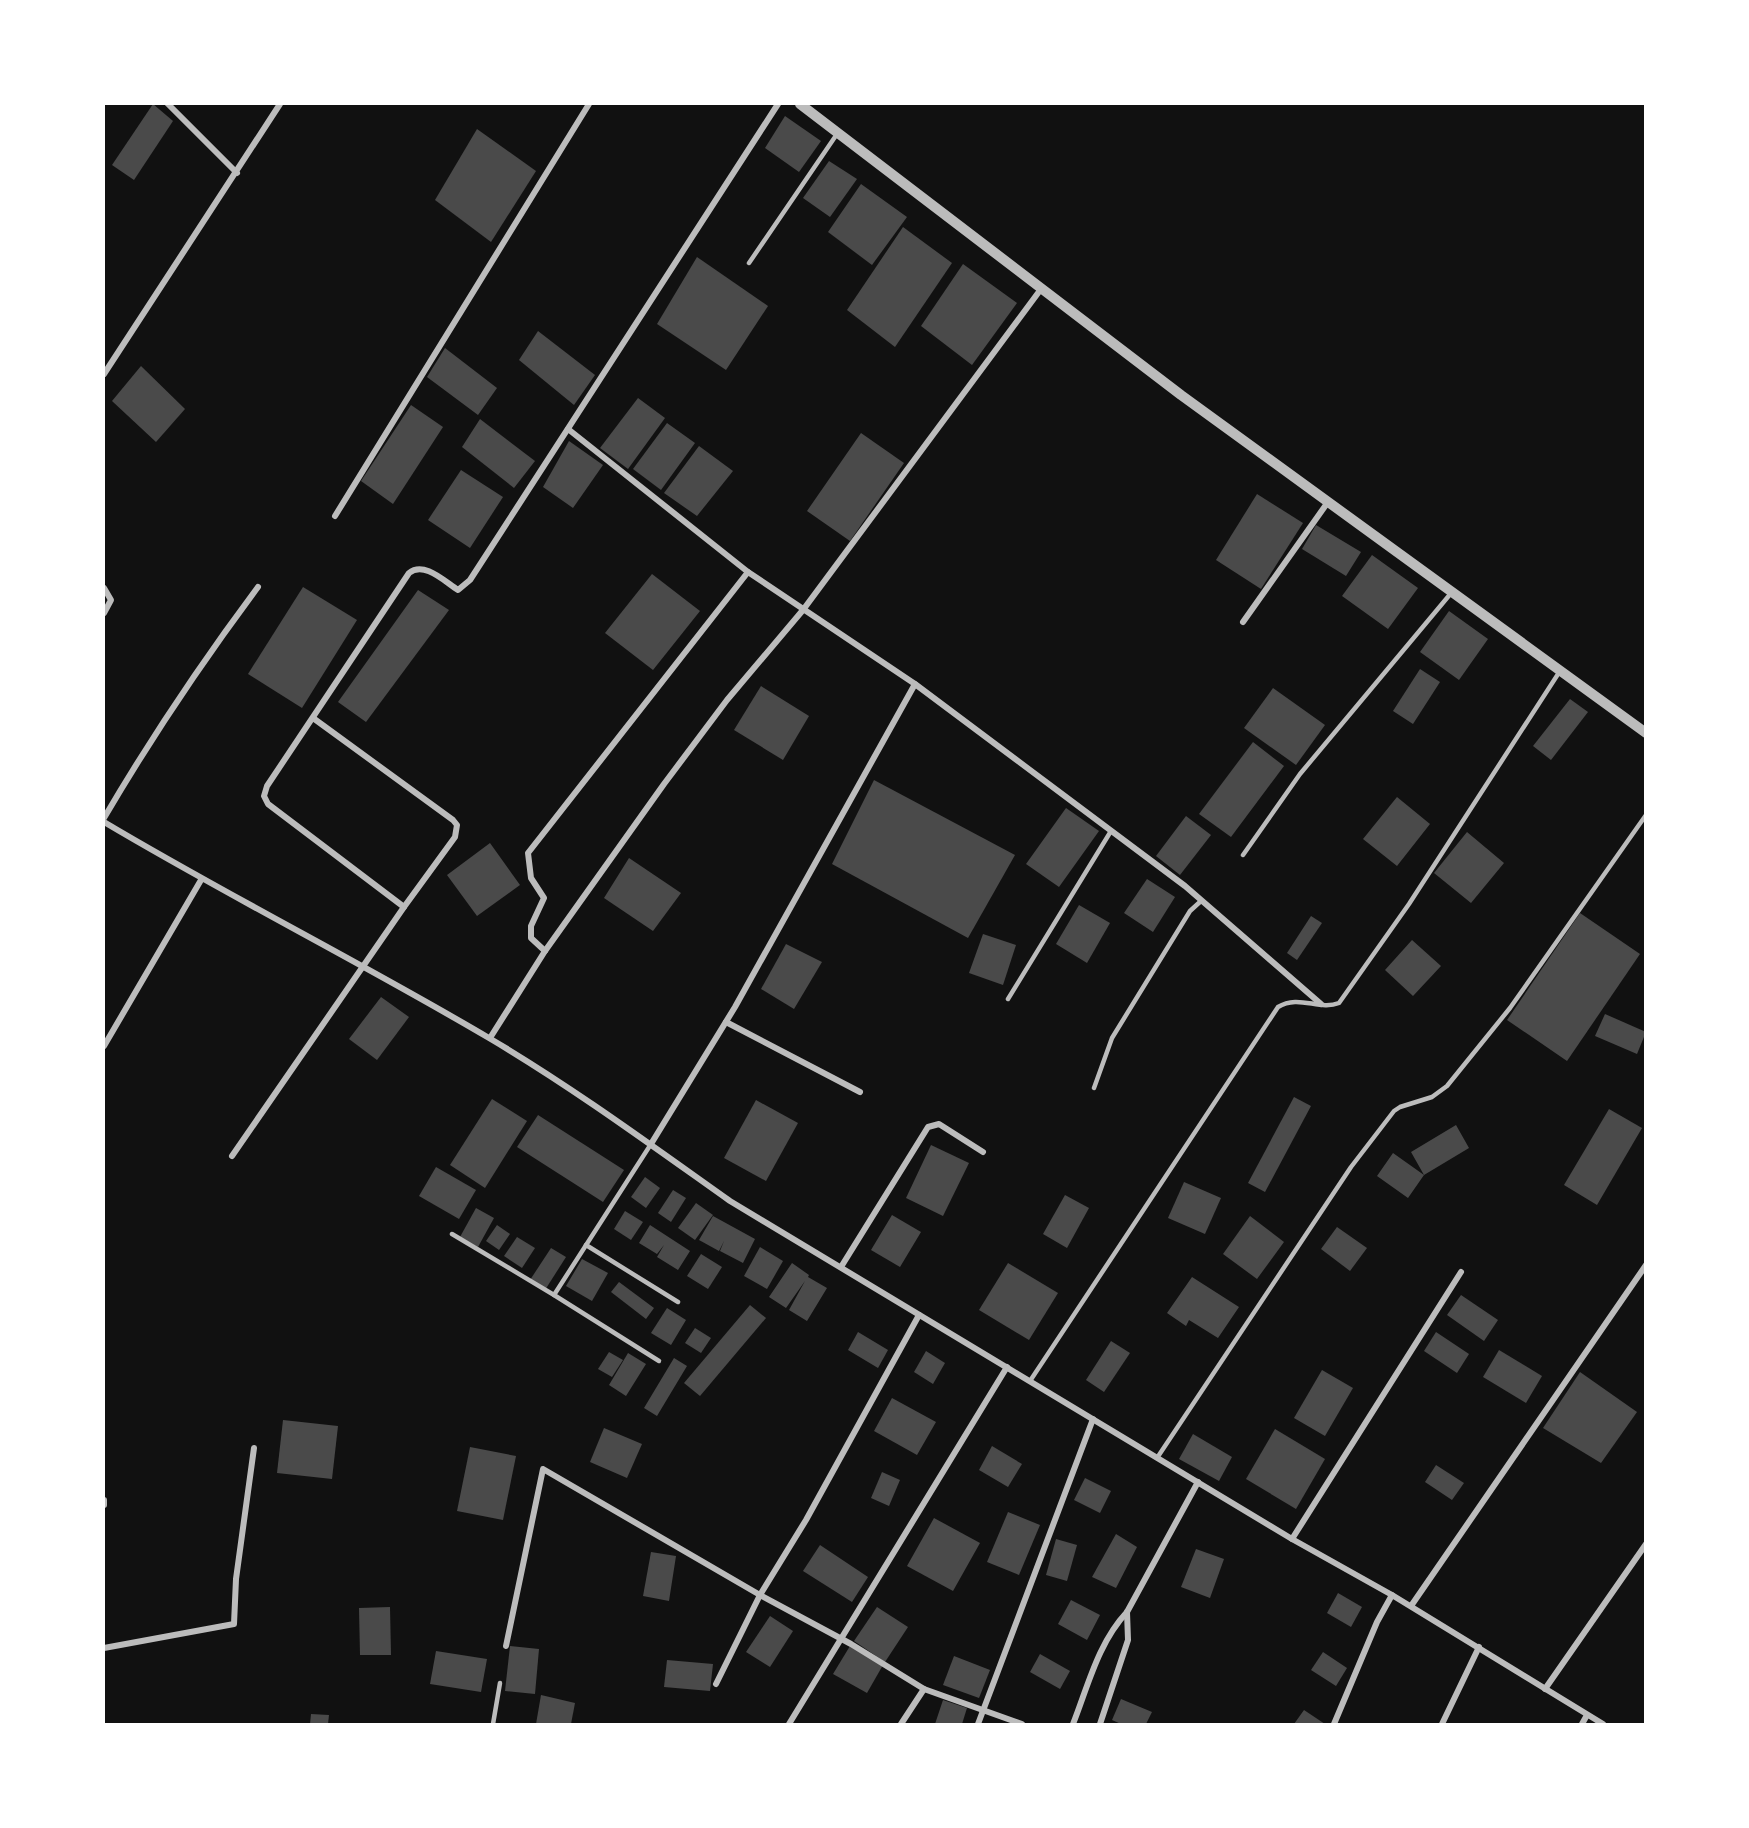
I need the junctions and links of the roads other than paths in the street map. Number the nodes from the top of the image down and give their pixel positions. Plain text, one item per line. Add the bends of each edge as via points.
1 (168, 104) edge
2 (280, 104) edge
3 (589, 104) edge
4 (778, 104) edge
5 (800, 104) edge
6 (838, 132) junction
7 (237, 172) junction
8 (749, 263) dead end
9 (1041, 289) junction
10 (104, 374) edge
11 (568, 429) junction
12 (1328, 502) junction
13 (335, 516) dead end
14 (748, 572) junction
15 (258, 587) dead end
16 (104, 588) edge
17 (1452, 592) junction
18 (803, 610) junction
19 (104, 613) edge
20 (1243, 622) dead end
21 (1560, 671) junction
22 (915, 684) junction
23 (313, 718) junction
24 (1646, 733) edge
25 (1646, 815) edge
26 (104, 820) edge
27 (1111, 831) junction
28 (1243, 855) dead end
29 (201, 880) junction
30 (1201, 901) junction
31 (404, 907) junction
32 (545, 951) junction
33 (362, 967) junction
34 (1008, 999) dead end
35 (1321, 1004) junction
36 (726, 1022) junction
37 (490, 1038) junction
38 (104, 1046) edge
39 (1094, 1088) dead end
40 (860, 1092) dead end
41 (651, 1144) junction
42 (983, 1152) dead end
43 (232, 1156) dead end
44 (452, 1234) dead end
45 (586, 1245) junction
46 (1646, 1265) edge
47 (841, 1267) junction
48 (1461, 1272) dead end
49 (554, 1295) junction
50 (678, 1302) dead end
51 (920, 1315) junction
52 (658, 1361) dead end
53 (1007, 1367) junction
54 (1030, 1381) junction
55 (1093, 1419) junction
56 (254, 1448) dead end
57 (1157, 1458) junction
58 (1198, 1482) junction
59 (104, 1500) edge
60 (104, 1505) edge
61 (1292, 1539) junction
62 (1646, 1544) edge
63 (760, 1595) junction
64 (1392, 1595) junction
65 (1411, 1606) junction
66 (1127, 1612) junction
67 (841, 1638) junction
68 (507, 1646) dead end
69 (104, 1647) edge
70 (1479, 1647) junction
71 (500, 1683) dead end
72 (716, 1683) dead end
73 (924, 1689) junction
74 (1545, 1689) junction
75 (983, 1711) junction
76 (1587, 1714) junction
77 (494, 1725) edge
78 (789, 1725) edge
79 (901, 1725) edge
80 (978, 1725) edge
81 (1022, 1725) edge
82 (1073, 1725) edge
83 (1100, 1725) edge
84 (1334, 1725) edge
85 (1442, 1725) edge
86 (1582, 1725) edge
87 (1603, 1725) edge

1 - 7 street
2 - 7 street
3 - 13 street
4 - 11 street
5 - 6 street
6 - 8 lane
6 - 9 street
7 - 10 street
9 - 12 street
9 - 18 street
11 - 14 street
11 - 23 street via 470,580 458,590 422,568 409,573
12 - 17 street
12 - 20 street
14 - 18 street
14 - 32 street via 528,853 531,878 544,898 531,926 531,938
15 - 26 street via 151,738
16 - 19 street via 111,600
17 - 21 street
17 - 28 lane via 1300,774
18 - 22 street
18 - 32 street via 727,700
21 - 24 street
21 - 35 lane via 1409,904 1338,1003 1325,1007
22 - 27 street
22 - 36 street
23 - 31 street via 264,796 268,804
23 - 31 street via 457,825 455,837
25 - 57 lane via 1510,1008 1447,1086 1432,1097 1394,1112 1345,1177
26 - 29 street
27 - 30 street
27 - 34 lane
29 - 33 street
29 - 38 street
30 - 35 street
30 - 39 lane via 1190,911 1112,1038
31 - 33 street
32 - 37 street
33 - 37 street
33 - 43 street
35 - 54 lane via 1294,1001 1278,1007
36 - 40 street
36 - 41 street
37 - 41 street
41 - 45 lane
41 - 47 street via 730,1201
42 - 47 street via 939,1124 928,1127
44 - 49 lane
45 - 49 lane
45 - 50 lane
46 - 65 street
47 - 51 street
48 - 61 street
49 - 52 lane
51 - 53 street
51 - 63 street
53 - 54 street
53 - 67 street
54 - 55 street
55 - 57 street
55 - 75 street
56 - 69 street via 236,1579 234,1624
57 - 58 street
58 - 61 street
58 - 66 street
59 - 60 street
61 - 64 street
62 - 74 street
63 - 67 street
63 - 68 street via 543,1469
63 - 72 street
64 - 65 street
64 - 84 street
65 - 70 street
66 - 82 street via 1104,1643
66 - 83 street via 1128,1640
67 - 73 street
67 - 78 street
70 - 74 street
70 - 85 street
71 - 77 lane
73 - 75 street
73 - 79 street
74 - 76 street
75 - 80 street
75 - 81 street
76 - 86 street
76 - 87 street

